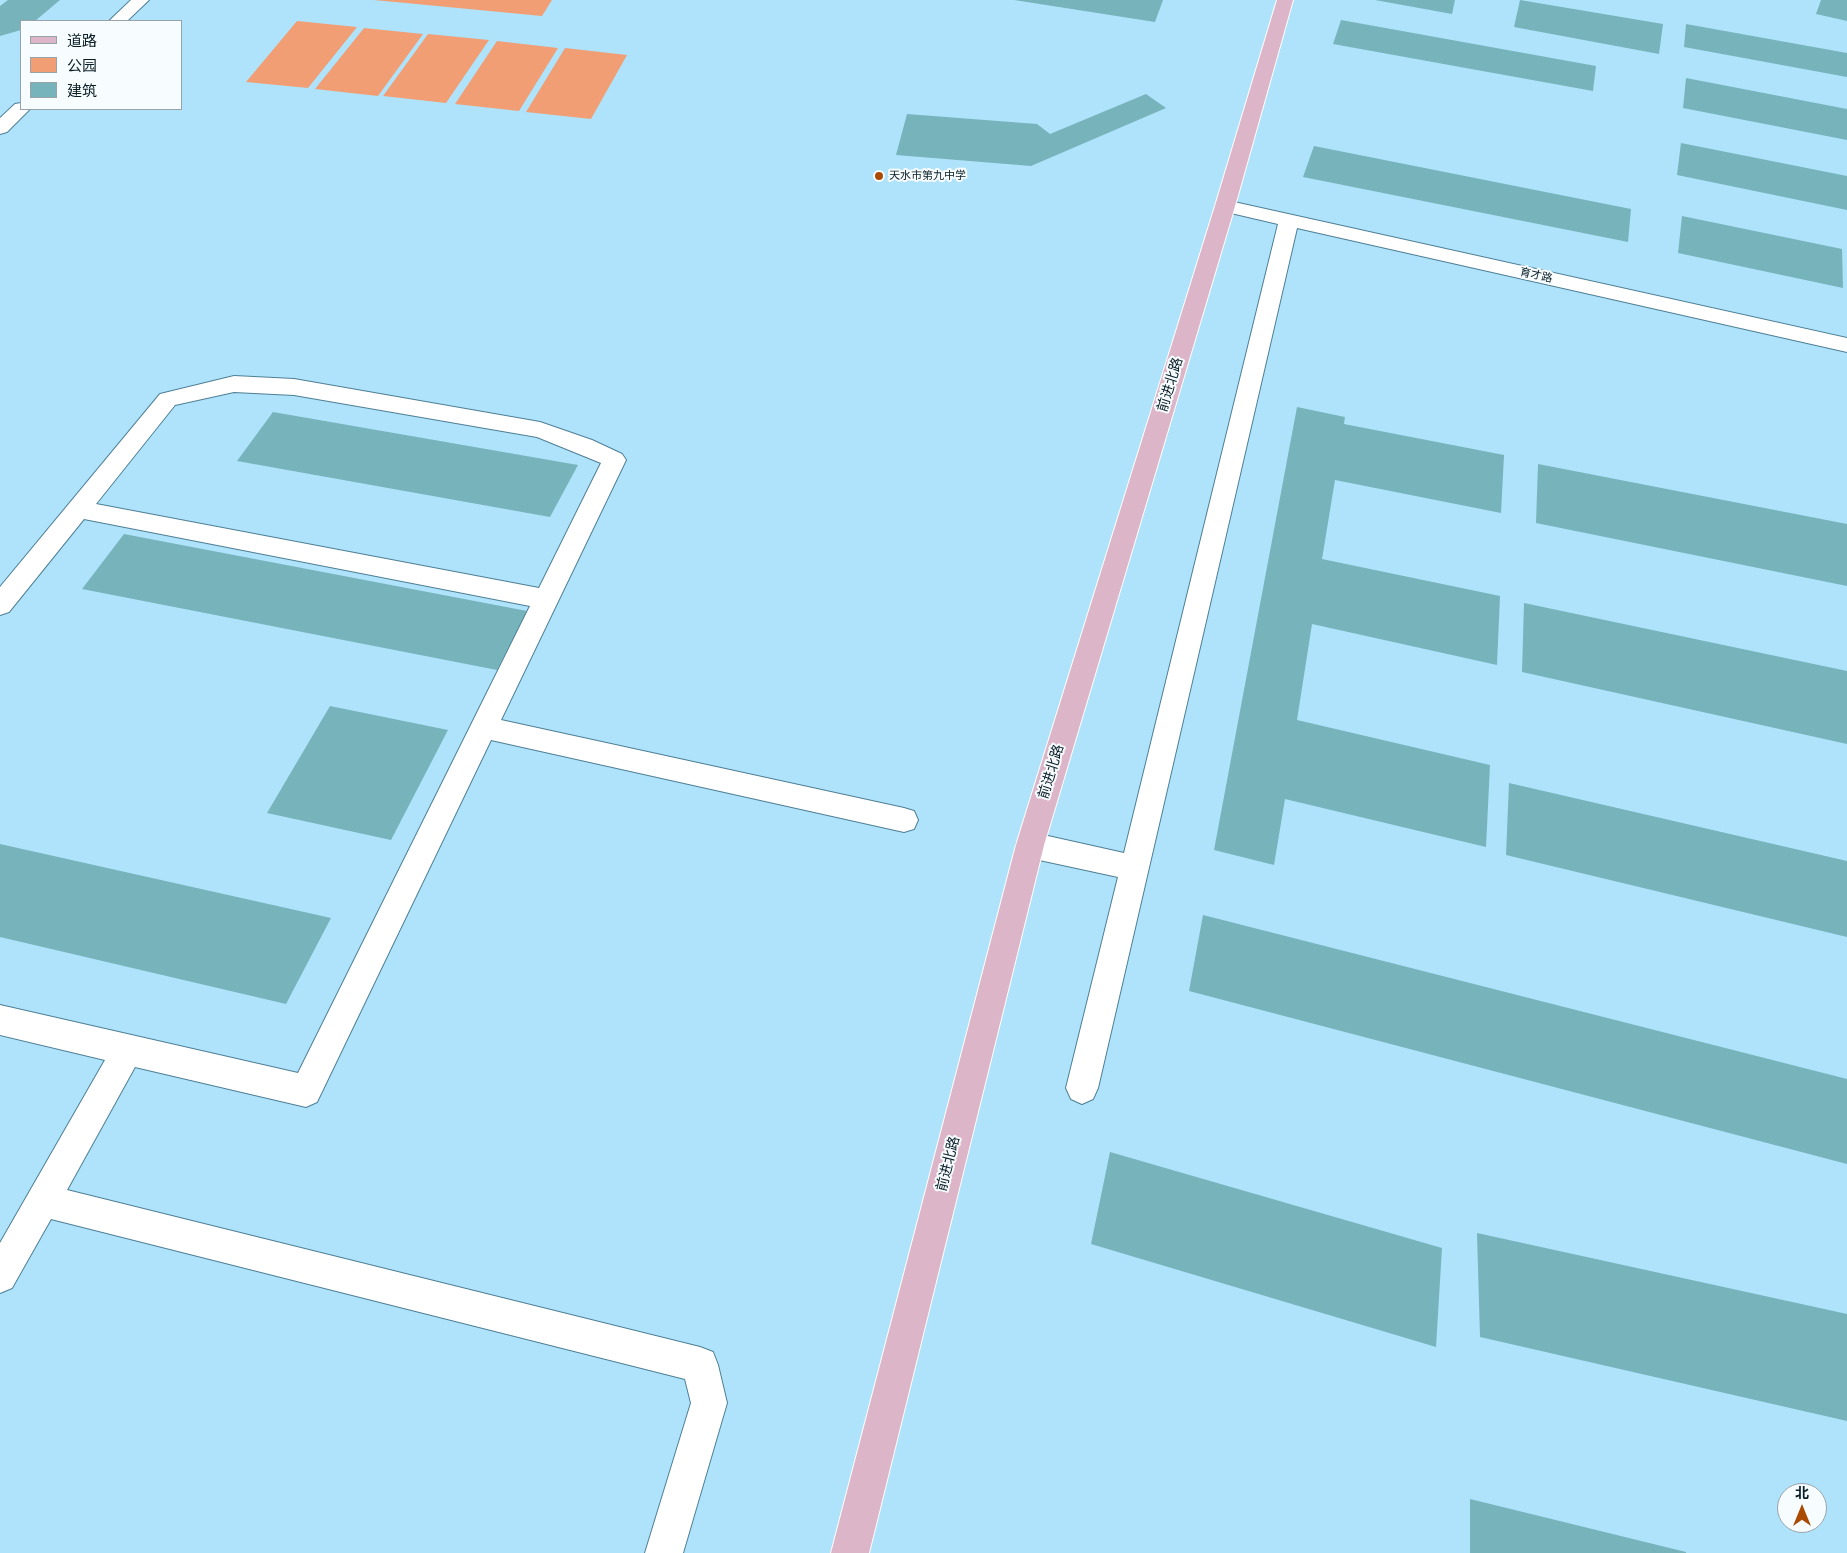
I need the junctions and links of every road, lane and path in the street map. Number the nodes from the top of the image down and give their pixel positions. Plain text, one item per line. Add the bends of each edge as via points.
1 (140, 0) edge
2 (1285, 0) edge
3 (118, 20) edge
4 (13, 109) edge
5 (0, 128) edge
6 (1225, 206) junction
7 (1289, 221) junction
8 (1847, 346) edge
9 (78, 510) junction
10 (546, 599) junction
11 (0, 605) edge
12 (484, 727) junction
13 (904, 820) dead end
14 (1030, 845) junction
15 (1135, 868) junction
16 (0, 1020) edge
17 (128, 1049) junction
18 (1082, 1088) dead end
19 (42, 1200) junction
20 (0, 1276) edge
21 (664, 1553) edge
22 (850, 1553) edge

1 - 3 street
2 - 6 main road, 前进北路
4 - 5 street
6 - 7 street, 育才路
6 - 14 main road, 前进北路
7 - 8 street, 育才路
7 - 15 street
9 - 10 street
9 - 10 street via 168,398 234,384 294,387 540,430 614,460
9 - 11 street
10 - 12 street
12 - 13 street
12 - 17 street via 306,1091
14 - 15 street
14 - 22 main road, 前进北路
15 - 18 street
16 - 17 street
17 - 19 street
19 - 20 street
19 - 21 street via 700,1364 710,1403

